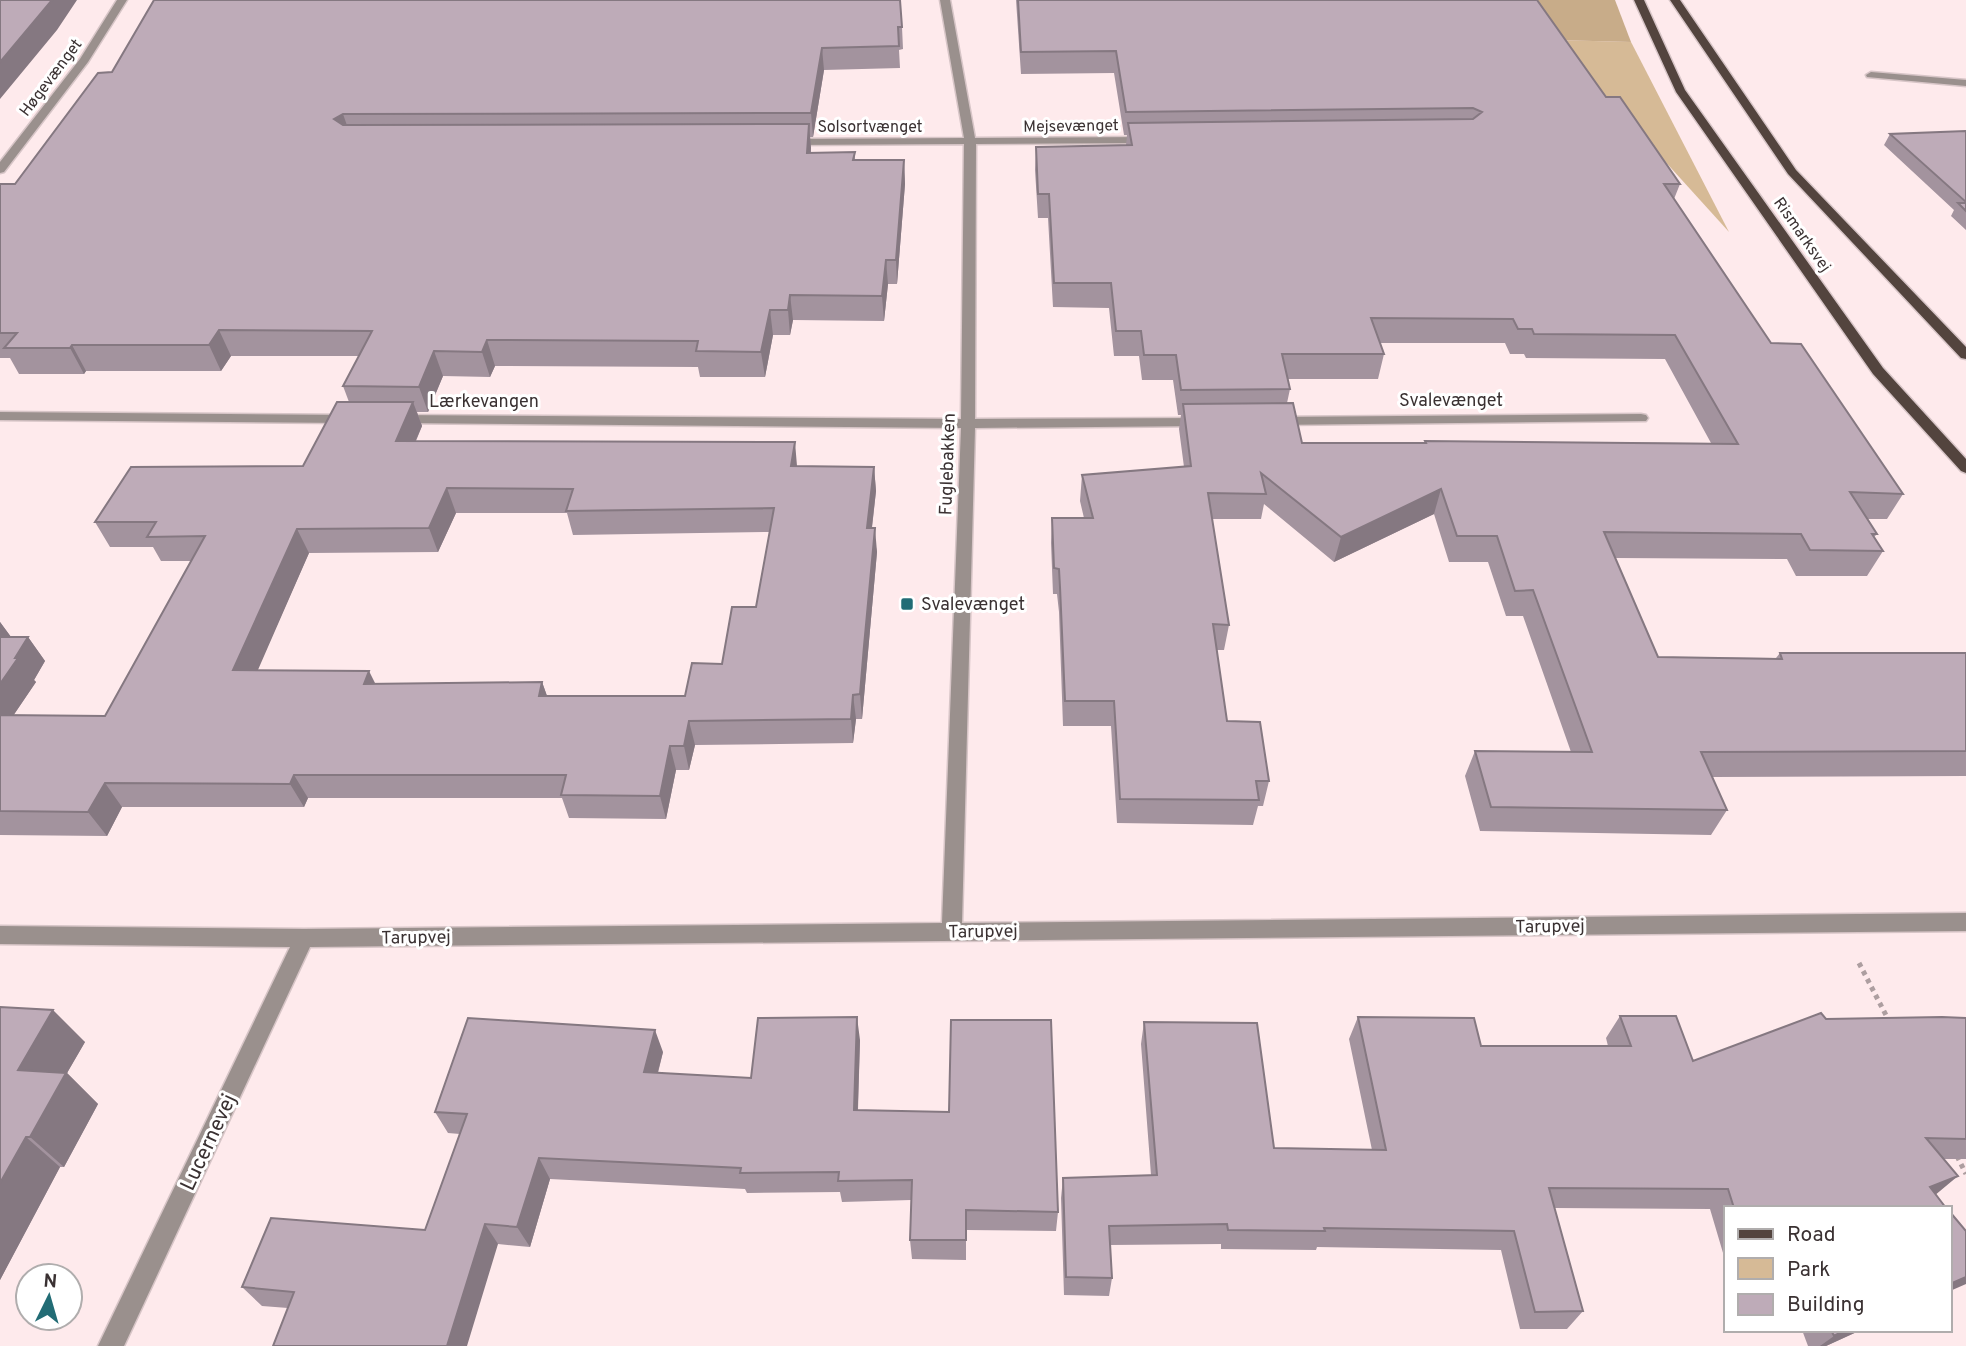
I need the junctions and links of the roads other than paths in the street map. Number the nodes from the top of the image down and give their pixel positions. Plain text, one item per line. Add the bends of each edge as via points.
1 (122, 0) edge
2 (945, 0) edge
3 (1639, 0) edge
4 (1675, 0) edge
5 (1871, 75) dead end
6 (1966, 83) edge
7 (1160, 139) edge
8 (778, 142) edge
9 (970, 142) junction
10 (0, 170) edge
11 (1966, 355) edge
12 (0, 416) edge
13 (1641, 418) dead end
14 (1224, 421) edge
15 (1252, 421) edge
16 (968, 424) junction
17 (1966, 468) edge
18 (1966, 922) edge
19 (952, 932) junction
20 (0, 935) edge
21 (304, 938) junction
22 (111, 1346) edge

1 - 10 street, Høgevænget via 84,60
2 - 9 street, Fuglebakken
3 - 17 main road, Rismarksvej via 1680,90 1878,371
4 - 11 main road, Rismarksvej via 1792,172
5 - 6 street
7 - 9 street, Mejsevænget
8 - 9 street, Solsortvænget
9 - 16 street, Fuglebakken
12 - 16 street, Lærkevangen
13 - 15 street, Svalevænget
14 - 16 street
16 - 19 street, Fuglebakken
18 - 19 street, Tarupvej
19 - 21 street, Tarupvej
20 - 21 street, Tarupvej
21 - 22 street, Lucernevej

